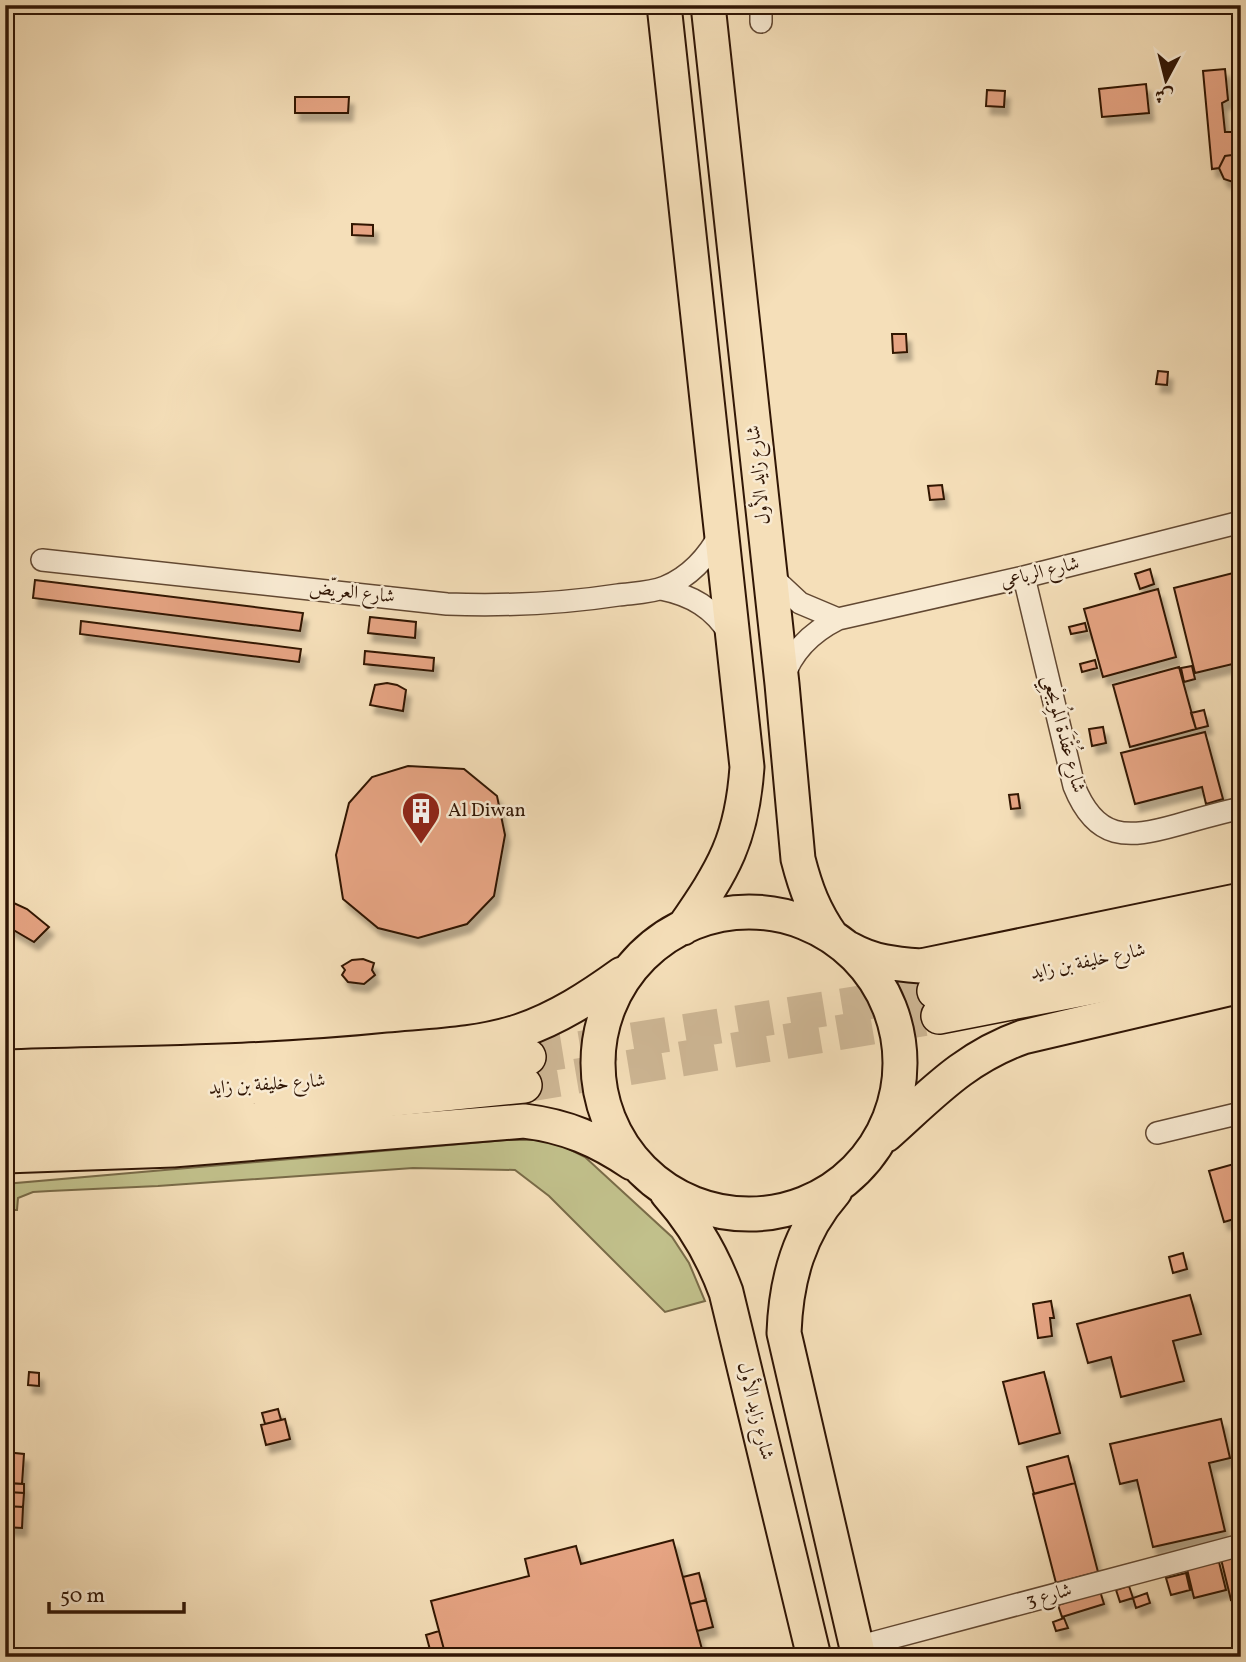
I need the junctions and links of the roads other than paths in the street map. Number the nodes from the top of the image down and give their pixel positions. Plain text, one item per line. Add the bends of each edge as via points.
1 (664, 5) edge
2 (708, 5) edge
3 (1241, 522) edge
4 (721, 532) junction
5 (42, 560) dead end
6 (769, 574) junction
7 (1024, 577) junction
8 (661, 589) junction
9 (838, 619) junction
10 (732, 639) junction
11 (782, 684) junction
12 (1241, 808) edge
13 (1241, 900) edge
14 (1241, 927) edge
15 (684, 928) junction
16 (838, 942) junction
17 (1241, 955) edge
18 (633, 967) junction
19 (1241, 986) edge
20 (5, 1067) edge
21 (5, 1097) edge
22 (1241, 1113) edge
23 (5, 1127) edge
24 (1157, 1133) dead end
25 (879, 1141) junction
26 (5, 1156) edge
27 (652, 1178) junction
28 (842, 1182) junction
29 (1241, 1545) edge
30 (858, 1652) edge
31 (814, 1657) edge

1 - 4 main road
2 - 6 main road, شارع زايد الأول
3 - 7 street, شارع الرباعي
4 - 8 street, شارع العريّض via 697,567
4 - 10 main road
5 - 8 street, شارع العريّض via 447,604 553,603
6 - 9 street via 800,603
6 - 11 main road, شارع زايد الأول
7 - 9 street, شارع الرباعي
7 - 12 street, شارع عُقْدَة المُوِيجْعِي via 1074,786 1082,806 1096,822 1115,832 1136,835
8 - 10 street, شارع العريّض via 703,605
9 - 11 street, شارع الرباعي via 802,645
10 - 15 main road via 744,727 745,802 723,868
11 - 16 main road, شارع زايد الأول via 798,859 816,914
13 - 16 main road via 921,965 868,959
14 - 17 highway, شارع خليفة بن زايد via 1055,970 937,1004 1181,969
15 - 16 main road via 720,915 759,913 790,918
15 - 18 main road via 661,941
16 - 25 main road via 859,959 882,991 900,1047 895,1105
18 - 20 main road via 559,1015 488,1040 328,1056
18 - 27 main road via 607,1012 598,1072 615,1131
19 - 25 main road via 1005,1043 960,1068
21 - 23 highway, شارع خليفة بن زايد via 526,1071 190,1119
22 - 24 street
25 - 28 main road
26 - 27 main road via 200,1148 524,1121 577,1132 610,1148
27 - 28 main road via 693,1202 750,1213 808,1202
27 - 31 main road, شارع زايد الأول via 697,1230 726,1292
28 - 30 main road via 821,1208 792,1267 784,1333
29 - 30 street, شارع 3

